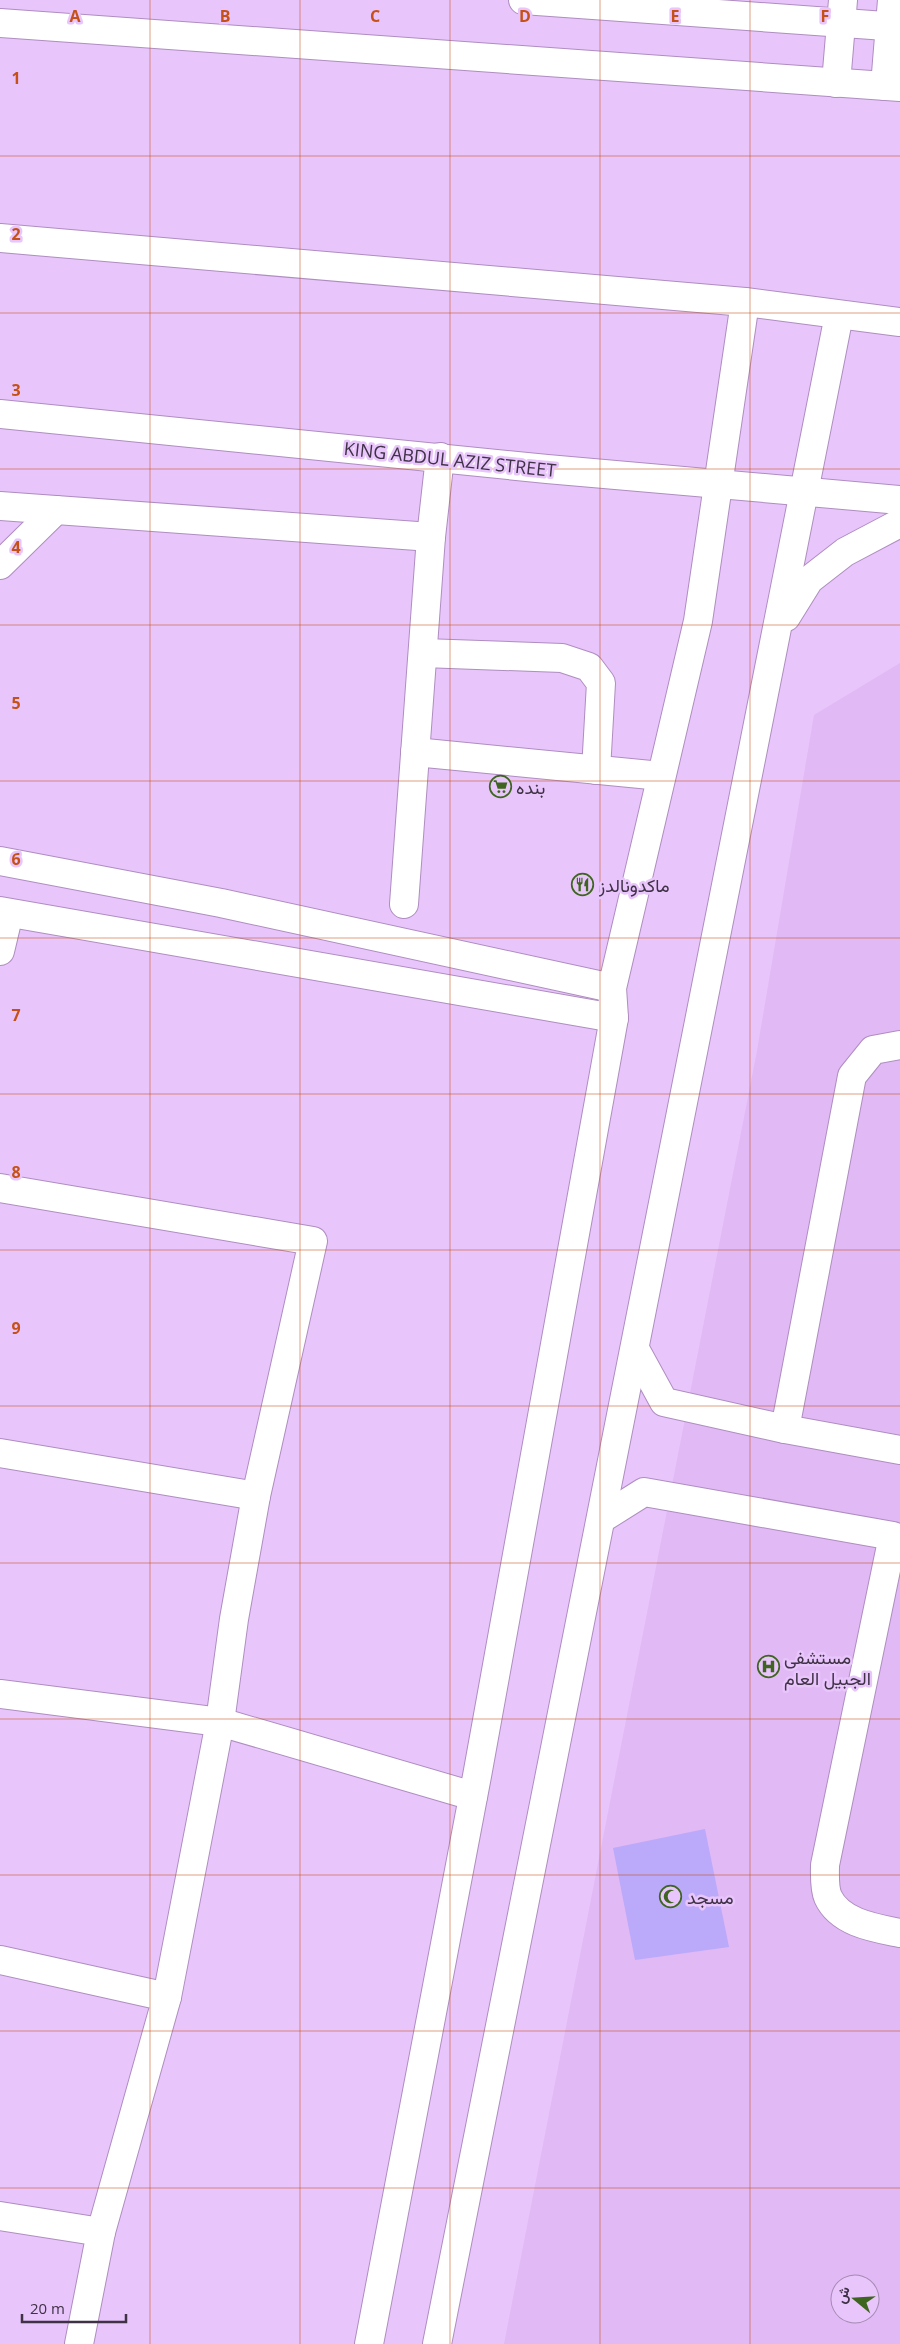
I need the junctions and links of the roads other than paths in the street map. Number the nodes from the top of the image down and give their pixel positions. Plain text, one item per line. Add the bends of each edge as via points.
1 (523, 0) edge
2 (892, 0) edge
3 (842, 11) edge
4 (0, 23) edge
5 (895, 27) edge
6 (836, 82) junction
7 (892, 87) edge
8 (0, 238) edge
9 (745, 302) junction
10 (840, 315) junction
11 (900, 322) edge
12 (0, 414) edge
13 (440, 457) junction
14 (719, 484) junction
15 (804, 491) junction
16 (900, 500) edge
17 (0, 506) edge
18 (56, 510) junction
19 (900, 523) edge
20 (431, 536) junction
21 (0, 565) edge
22 (777, 631) junction
23 (423, 653) junction
24 (415, 752) junction
25 (596, 770) junction
26 (661, 776) junction
27 (0, 861) edge
28 (404, 904) dead end
29 (4, 912) edge
30 (0, 951) edge
31 (612, 988) junction
32 (614, 1018) junction
33 (900, 1045) edge
34 (0, 1188) edge
35 (635, 1349) junction
36 (785, 1429) junction
37 (900, 1450) edge
38 (0, 1453) edge
39 (256, 1496) junction
40 (601, 1519) junction
41 (896, 1536) edge
42 (0, 1694) edge
43 (220, 1722) junction
44 (473, 1796) junction
45 (900, 1933) edge
46 (0, 1960) edge
47 (168, 1997) junction
48 (0, 2216) edge
49 (101, 2232) junction
50 (440, 2341) edge
51 (79, 2344) edge
52 (369, 2344) edge

1 - 3 street
2 - 5 street
3 - 5 street
3 - 6 street
4 - 6 street
5 - 7 street
6 - 7 street
8 - 9 street
9 - 10 street
9 - 14 street
10 - 11 street
10 - 15 street
12 - 13 street, KING ABDUL AZIZ STREET
13 - 14 street, KING ABDUL AZIZ STREET via 547,470
13 - 20 street
14 - 15 street, KING ABDUL AZIZ STREET
14 - 26 street via 698,621
15 - 16 street, KING ABDUL AZIZ STREET
15 - 22 street
17 - 18 street
18 - 20 street
18 - 21 street
19 - 22 street via 845,552 809,580
20 - 23 street
22 - 35 street
23 - 24 street
23 - 25 street via 562,658 589,667 601,683
24 - 25 street
24 - 28 street
25 - 26 street
26 - 31 street
27 - 31 street via 221,903
29 - 30 street
29 - 32 street
31 - 32 street
32 - 44 street
33 - 36 street via 873,1050 852,1076
34 - 39 street via 313,1241
35 - 36 street via 664,1402
35 - 40 street
36 - 37 street
38 - 39 street
39 - 43 street
40 - 41 street via 644,1492
40 - 50 street
41 - 45 street via 825,1865 828,1896 845,1917
42 - 43 street
43 - 44 street
43 - 47 street
44 - 52 street
46 - 47 street
47 - 49 street
48 - 49 street
49 - 51 street

